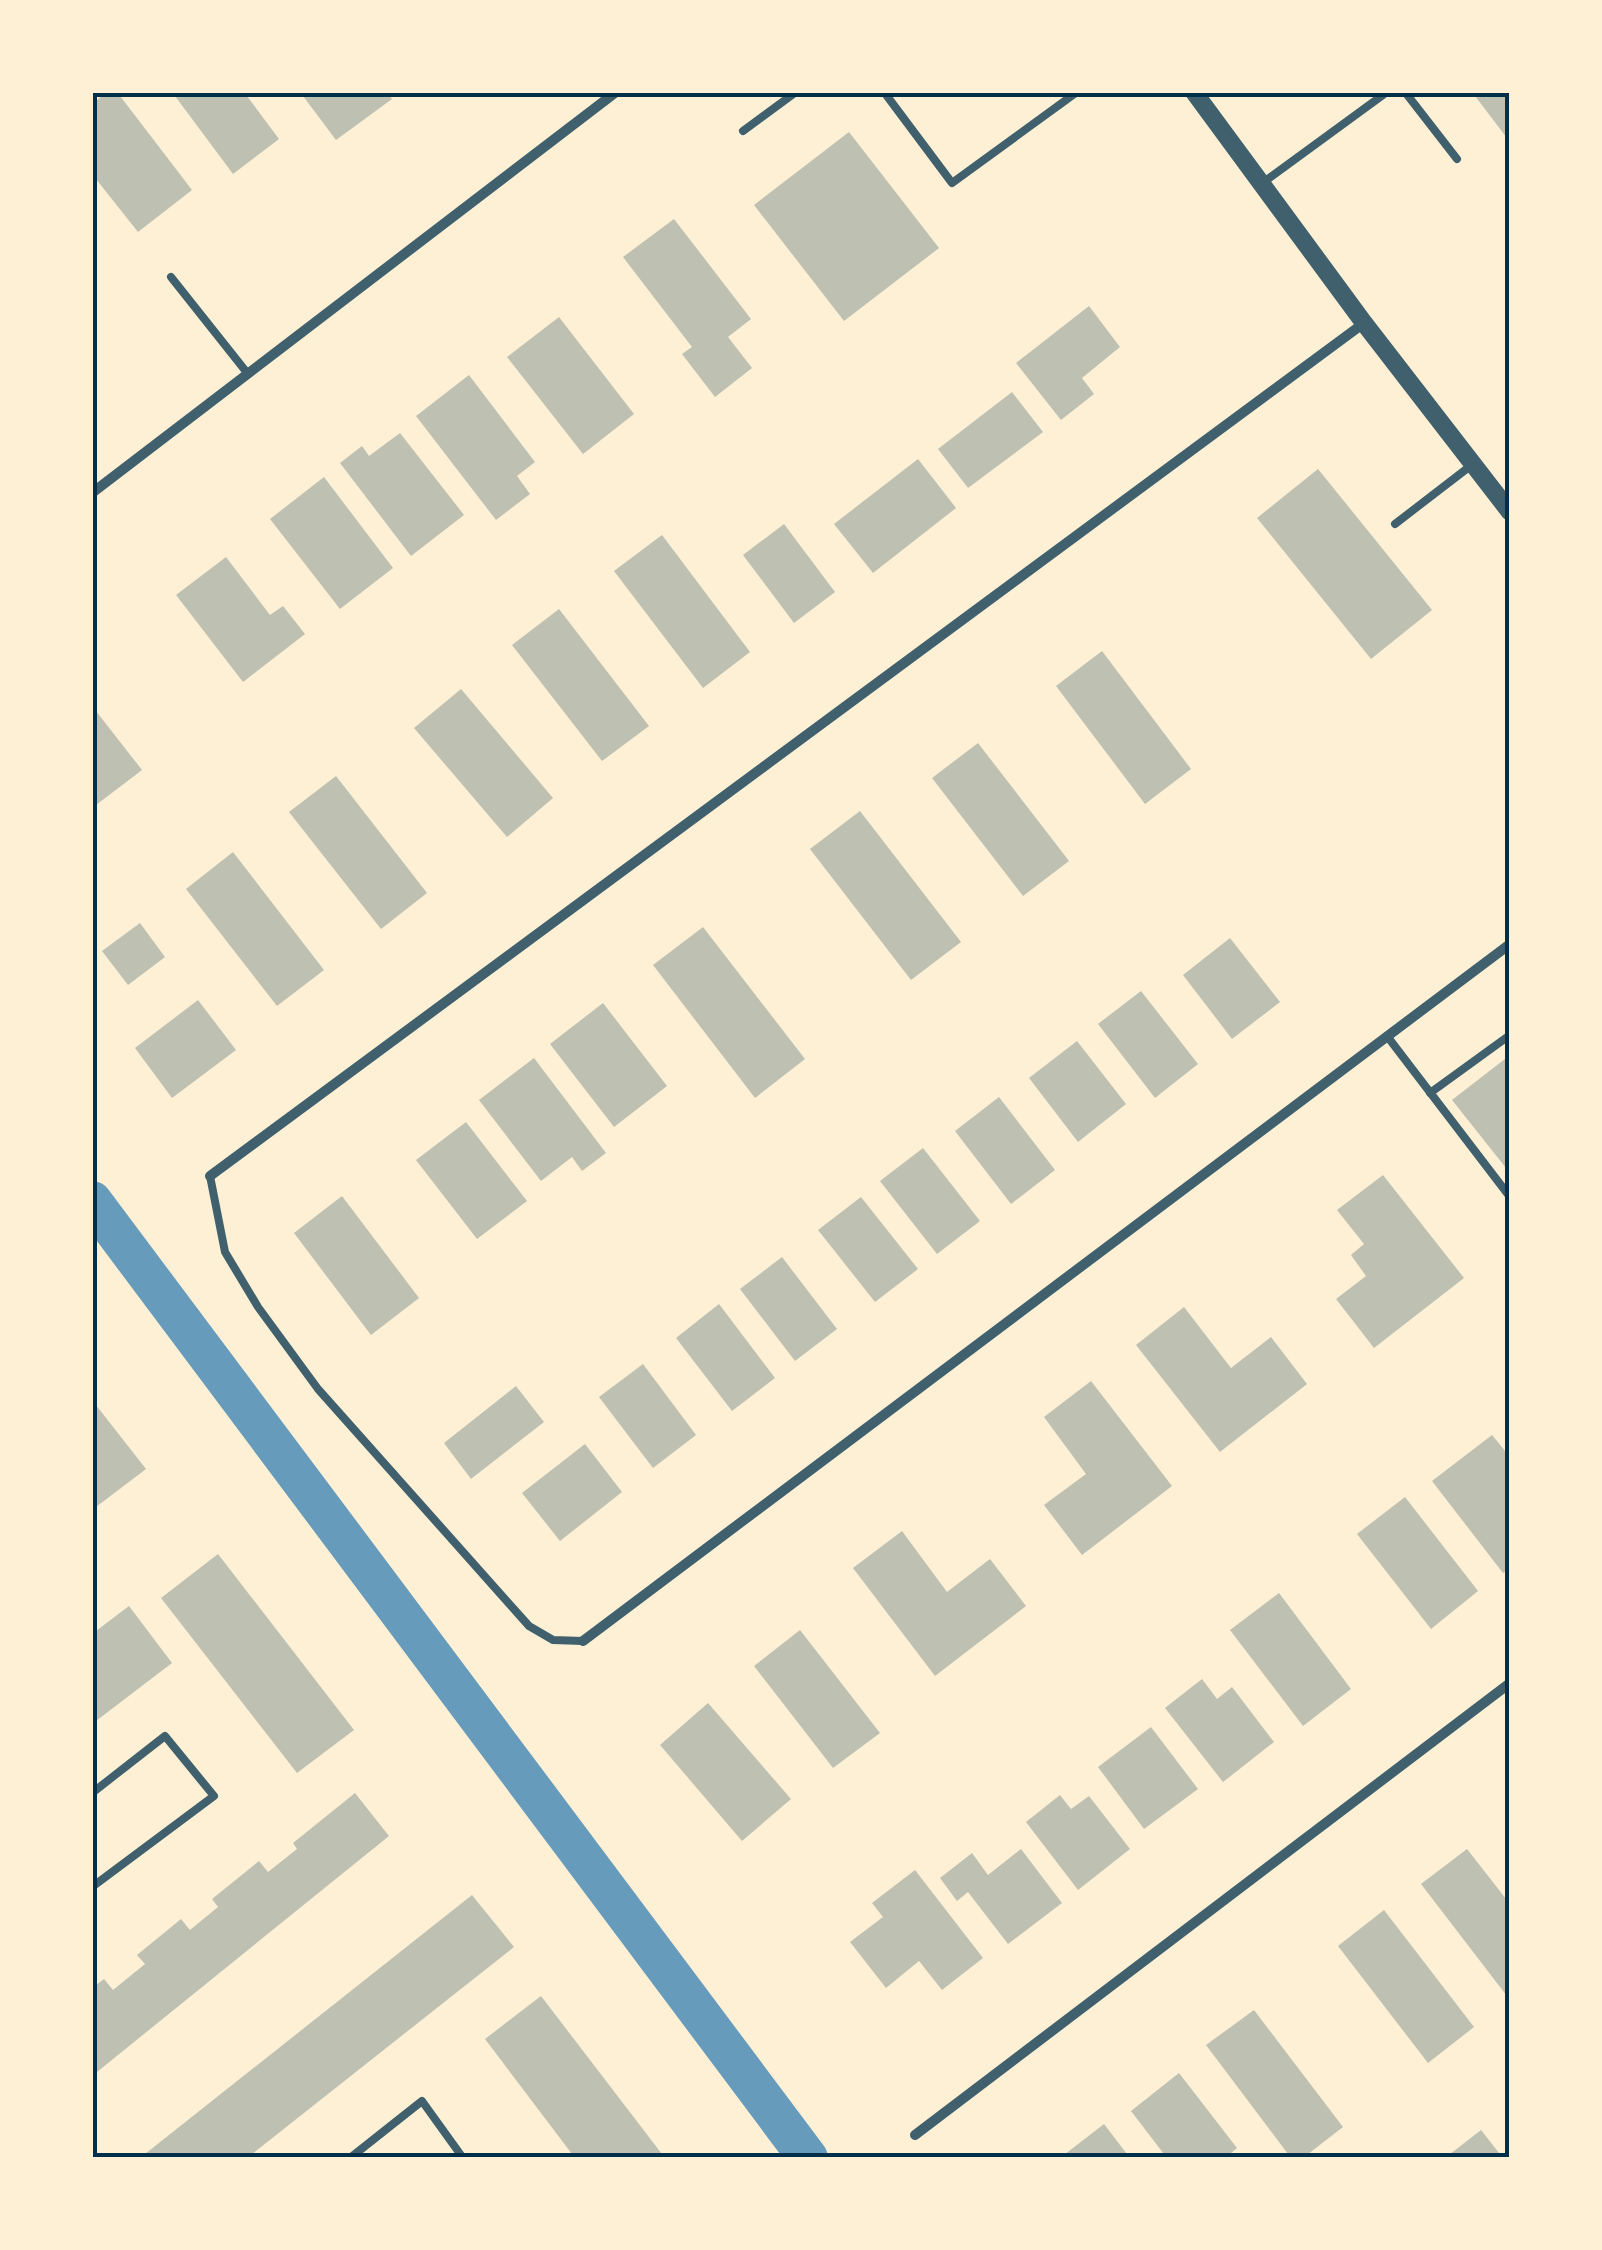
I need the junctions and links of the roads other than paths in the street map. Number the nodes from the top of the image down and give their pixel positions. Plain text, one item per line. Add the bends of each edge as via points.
1 (616, 92) edge
2 (796, 92) edge
3 (884, 92) edge
4 (1077, 92) edge
5 (1194, 92) edge
6 (1386, 92) edge
7 (1405, 92) edge
8 (743, 132) dead end
9 (1457, 159) dead end
10 (1261, 184) junction
11 (170, 276) dead end
12 (1364, 323) junction
13 (248, 374) junction
14 (1472, 464) junction
15 (92, 494) edge
16 (1510, 512) edge
17 (1394, 524) dead end
18 (1510, 944) edge
19 (1510, 1035) edge
20 (1387, 1036) junction
21 (1430, 1093) junction
22 (210, 1176) joint
23 (1510, 1197) edge
24 (584, 1642) joint
25 (1510, 1683) edge
26 (92, 1793) edge
27 (92, 1887) edge
28 (915, 2136) dead end
29 (350, 2158) edge
30 (463, 2158) edge

1 - 13 street
2 - 8 lane
3 - 4 lane via 952,183
5 - 10 street
6 - 10 lane
7 - 9 lane
10 - 12 street
11 - 13 lane
12 - 14 street
12 - 22 street
13 - 15 street
14 - 16 street
14 - 17 lane
18 - 20 street
19 - 21 lane
20 - 21 lane
20 - 24 street
21 - 23 lane
22 - 24 lane via 225,1252 318,1389 529,1626 553,1640
25 - 28 street
26 - 27 lane via 165,1736 214,1796
29 - 30 lane via 422,2100

